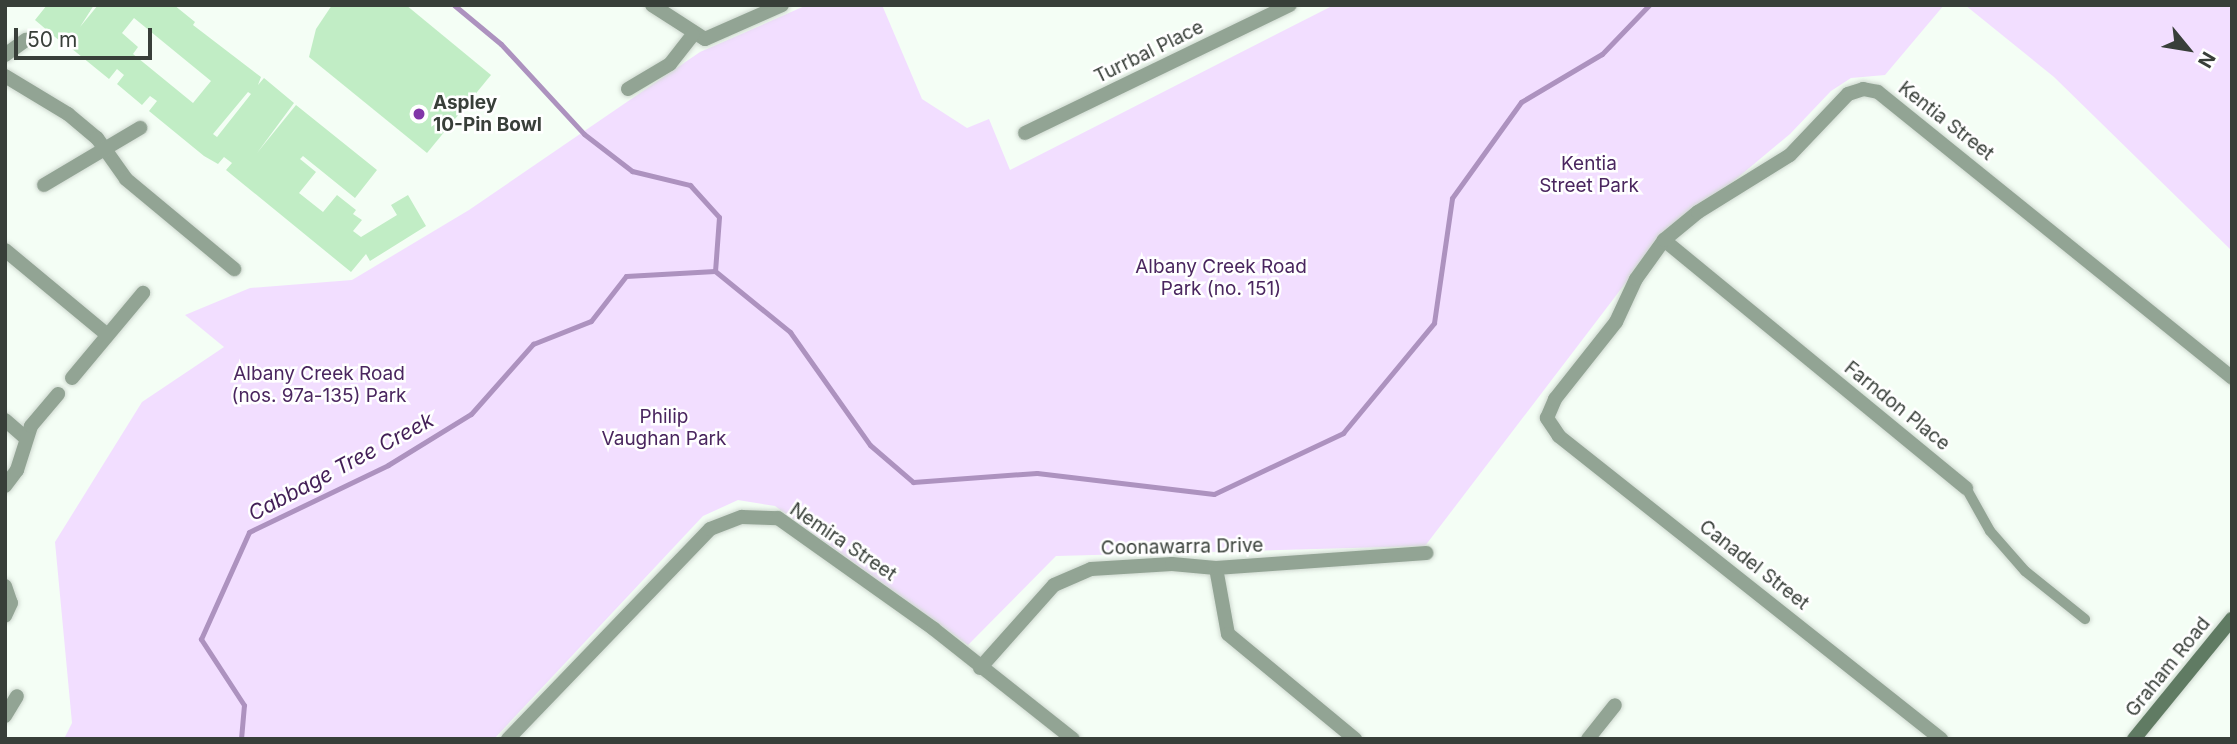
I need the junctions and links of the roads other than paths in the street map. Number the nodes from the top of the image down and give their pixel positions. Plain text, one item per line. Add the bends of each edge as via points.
1 (652, 5) edge
2 (782, 5) edge
3 (1290, 5) edge
4 (693, 36) junction
5 (26, 40) dead end
6 (5, 55) edge
7 (5, 76) edge
8 (628, 89) dead end
9 (140, 128) dead end
10 (1025, 133) dead end
11 (103, 151) junction
12 (44, 185) dead end
13 (1664, 240) junction
14 (5, 250) edge
15 (234, 269) dead end
16 (142, 293) dead end
17 (106, 334) junction
18 (72, 378) dead end
19 (2232, 378) edge
20 (58, 394) dead end
21 (1547, 418) joint
22 (5, 419) edge
23 (26, 438) junction
24 (5, 486) edge
25 (1966, 488) joint
26 (1426, 552) dead end
27 (1216, 568) junction
28 (5, 586) edge
29 (5, 616) edge
30 (2085, 619) dead end
31 (2232, 619) edge
32 (980, 668) junction
33 (17, 696) dead end
34 (1615, 705) dead end
35 (5, 716) edge
36 (508, 739) edge
37 (1073, 739) edge
38 (1355, 739) edge
39 (1588, 739) edge
40 (1941, 739) edge
41 (2134, 739) edge

1 - 4 street
2 - 4 street via 726,33 705,39
3 - 10 street, Turrbal Place
4 - 8 street via 670,64
5 - 6 street
7 - 11 street via 68,114 97,138
9 - 11 street
11 - 12 street
11 - 15 street via 126,179
13 - 19 street, Kentia Street via 1699,212 1790,155 1848,94 1863,89 1878,92
13 - 21 street, Kentia Street via 1636,279 1616,322 1556,398
13 - 25 street, Farndon Place
14 - 17 street
16 - 17 street
17 - 18 street
20 - 23 street
21 - 40 street, Canadel Street via 1559,436
22 - 23 street
23 - 24 street via 17,470
25 - 30 lane, Farndon Place via 1990,531 2025,571
26 - 27 street, Coonawarra Drive
27 - 32 street, Coonawarra Drive via 1172,564 1091,569 1054,585
27 - 38 street via 1228,634
28 - 29 street via 11,603
31 - 41 street, Graham Road
32 - 36 street, Nemira Street via 934,629 778,518 742,517 710,529
32 - 37 street, Nemira Street
33 - 35 street
34 - 39 street

